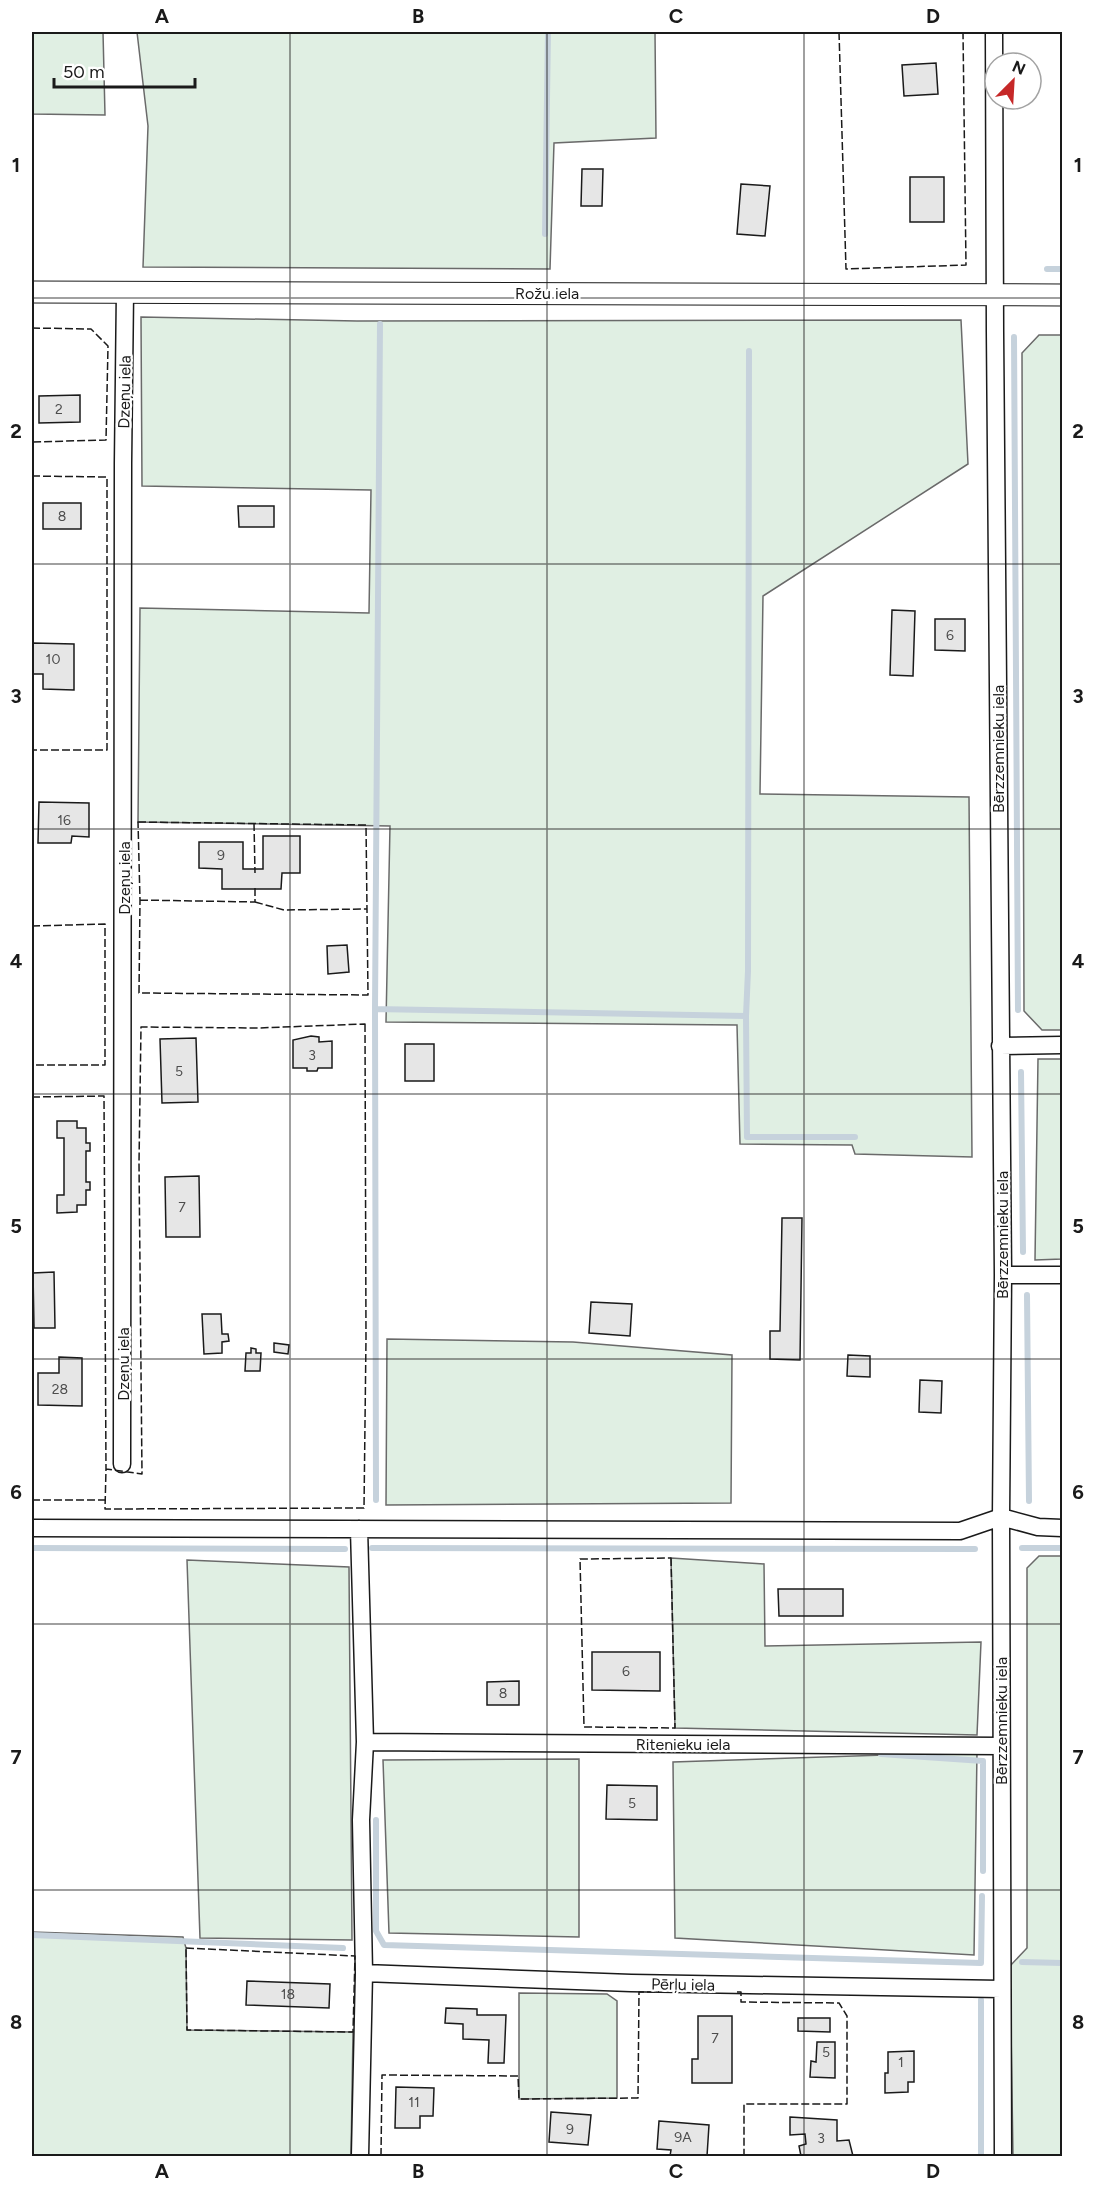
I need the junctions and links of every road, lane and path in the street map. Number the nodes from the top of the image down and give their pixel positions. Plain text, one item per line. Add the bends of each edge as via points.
1 (994, 32) edge
2 (125, 291) junction
3 (32, 292) edge
4 (1062, 295) edge
5 (995, 304) junction
6 (1000, 1046) junction
7 (1062, 1046) edge
8 (1003, 1275) junction
9 (1062, 1275) edge
10 (122, 1464) dead end
11 (1000, 1517) junction
12 (32, 1528) edge
13 (1062, 1528) edge
14 (359, 1529) junction
15 (365, 1742) junction
16 (1001, 1746) junction
17 (364, 1973) junction
18 (1001, 1989) junction
19 (360, 2157) edge
20 (1003, 2157) edge

1 - 5 street, Bērzzemnieku iela
2 - 3 street, Rožu iela
2 - 5 street, Rožu iela
2 - 10 street, Dzeņu iela
4 - 5 street, Rožu iela
5 - 6 street, Bērzzemnieku iela
6 - 7 street
6 - 8 street, Bērzzemnieku iela
8 - 9 street
8 - 11 street, Bērzzemnieku iela
11 - 13 street via 1038,1527
11 - 14 street via 960,1531
11 - 16 street, Bērzzemnieku iela
12 - 14 street
14 - 15 street
15 - 16 street, Ritenieku iela
15 - 17 street
16 - 18 street, Bērzzemnieku iela
17 - 18 street, Pērļu iela via 631,1983
17 - 19 street
18 - 20 street, Bērzzemnieku iela

